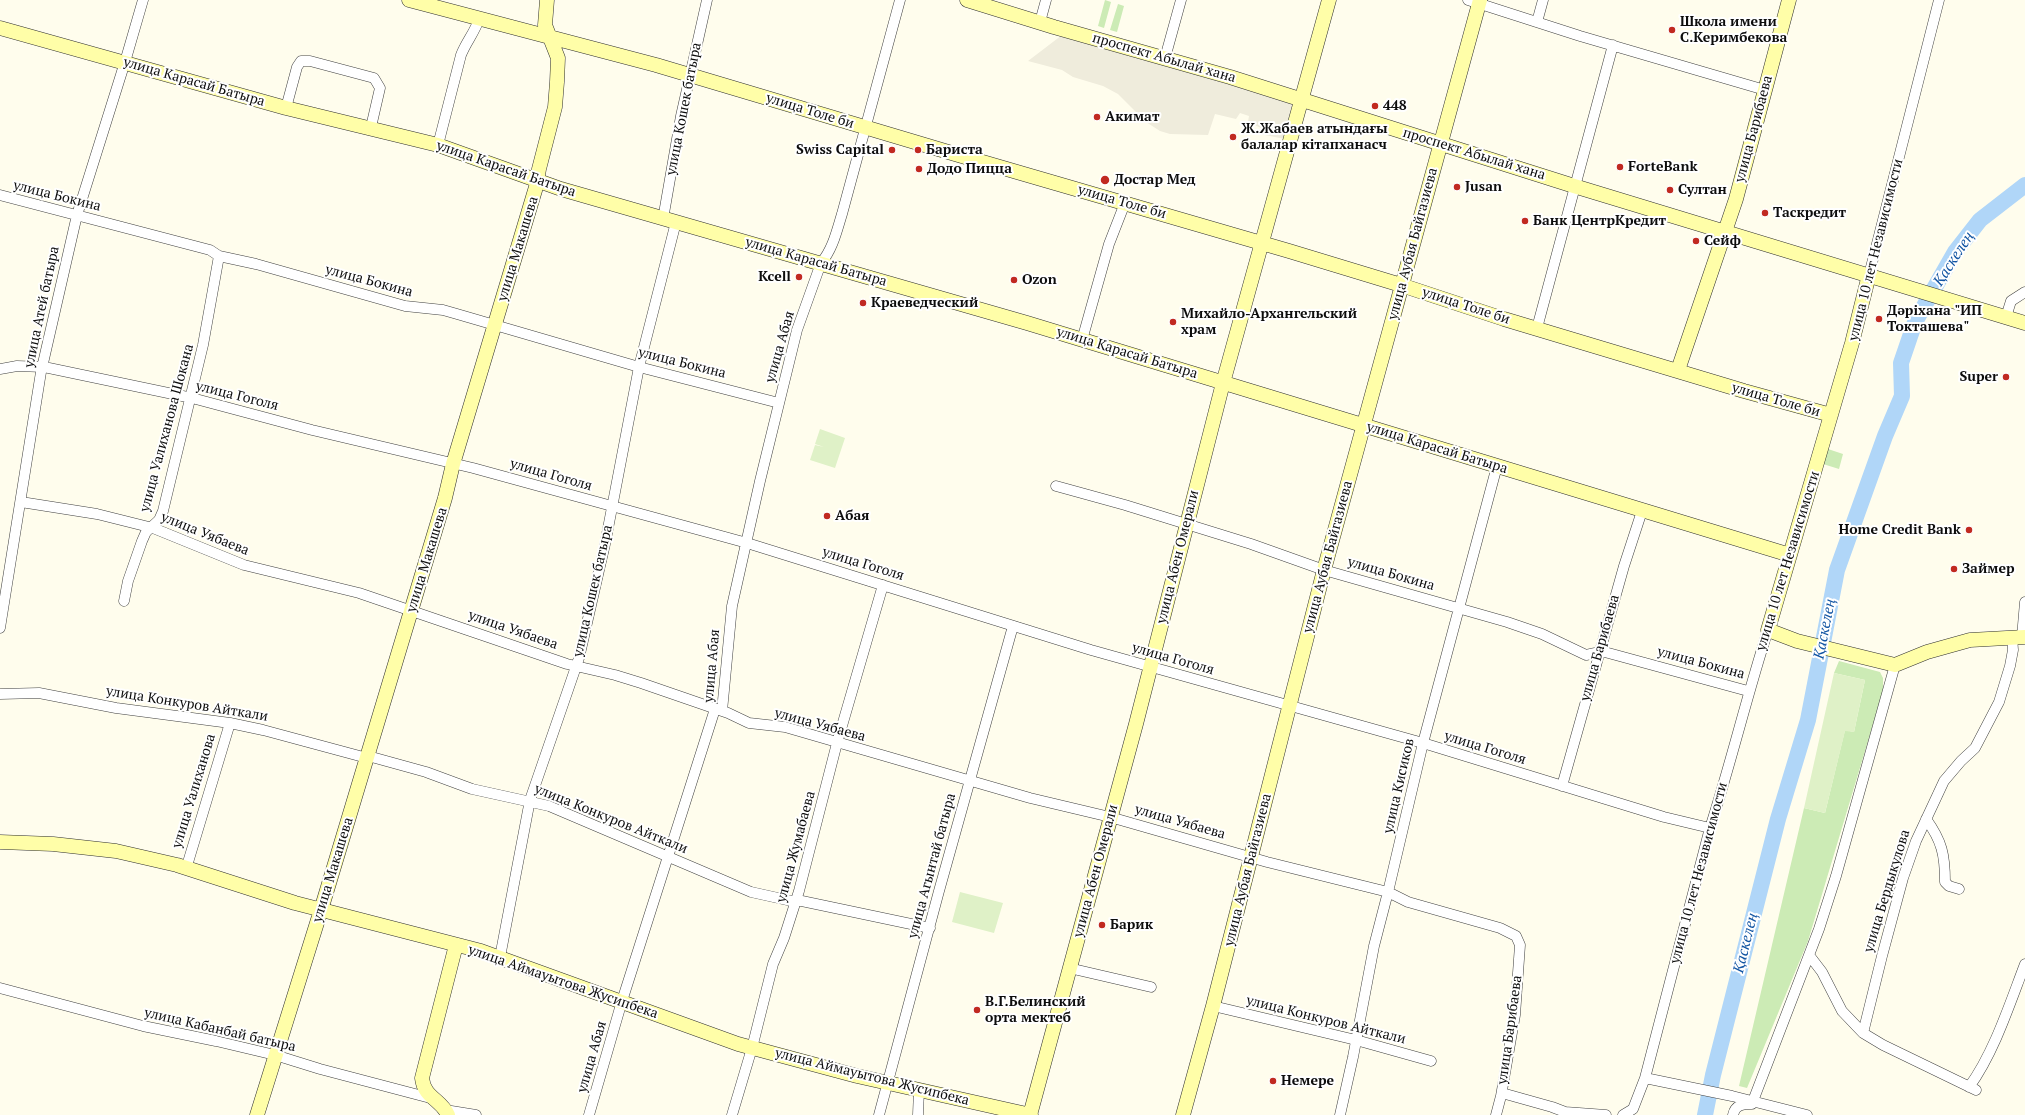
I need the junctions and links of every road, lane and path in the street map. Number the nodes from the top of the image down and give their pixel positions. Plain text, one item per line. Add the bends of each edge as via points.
1 (143, 0) edge
2 (409, 0) edge
3 (546, 0) edge
4 (707, 0) edge
5 (900, 0) edge
6 (967, 0) edge
7 (1046, 0) edge
8 (1181, 0) edge
9 (1329, 0) edge
10 (1543, 0) edge
11 (1789, 0) edge
12 (1939, 0) edge
13 (1476, 1) edge
14 (479, 19) junction
15 (1040, 22) junction
16 (1537, 22) junction
17 (0, 28) edge
18 (550, 37) junction
19 (1613, 45) junction
20 (1165, 58) junction
21 (125, 62) junction
22 (690, 76) junction
23 (1765, 90) junction
24 (1303, 100) junction
25 (286, 108) junction
26 (371, 127) junction
27 (867, 128) junction
28 (1441, 143) junction
29 (438, 145) junction
30 (536, 181) junction
31 (1574, 186) junction
32 (0, 195) edge
33 (1125, 203) junction
34 (76, 215) junction
35 (670, 221) junction
36 (1724, 232) junction
37 (1261, 242) junction
38 (219, 256) junction
39 (822, 263) junction
40 (1869, 275) junction
41 (1402, 285) junction
42 (2025, 292) edge
43 (2006, 317) junction
44 (2025, 323) edge
45 (495, 325) junction
46 (1537, 328) junction
47 (1082, 340) junction
48 (44, 367) junction
49 (639, 367) junction
50 (0, 369) edge
51 (1678, 370) junction
52 (1223, 383) junction
53 (192, 398) junction
54 (779, 403) junction
55 (1831, 415) junction
56 (1363, 426) junction
57 (453, 464) junction
58 (1497, 466) junction
59 (1056, 486) dead end
60 (21, 502) junction
61 (612, 506) junction
62 (1642, 511) junction
63 (1187, 524) junction
64 (153, 528) junction
65 (746, 543) junction
66 (1790, 555) junction
67 (1324, 570) junction
68 (883, 585) junction
69 (124, 601) dead end
70 (2025, 602) edge
71 (1458, 608) junction
72 (411, 610) junction
73 (1013, 626) junction
74 (0, 628) edge
75 (1768, 630) junction
76 (2020, 637) edge
77 (1601, 651) junction
78 (1895, 665) junction
79 (575, 666) junction
80 (1150, 666) junction
81 (1748, 690) junction
82 (0, 694) edge
83 (1289, 706) junction
84 (718, 710) junction
85 (230, 723) junction
86 (837, 743) junction
87 (1423, 743) junction
88 (367, 757) junction
89 (970, 781) junction
90 (1562, 786) junction
91 (530, 800) junction
92 (1110, 817) junction
93 (1926, 819) junction
94 (1710, 828) junction
95 (0, 842) edge
96 (668, 856) junction
97 (1251, 856) junction
98 (186, 868) junction
99 (1959, 889) dead end
100 (1388, 892) junction
101 (796, 901) junction
102 (321, 910) junction
103 (930, 928) junction
104 (456, 945) junction
105 (1520, 945) joint
106 (1809, 955) junction
107 (500, 957) junction
108 (2025, 964) edge
109 (1069, 968) junction
110 (1150, 987) dead end
111 (0, 988) edge
112 (622, 1001) junction
113 (1213, 1006) junction
114 (1863, 1033) junction
115 (1356, 1040) junction
116 (752, 1048) junction
117 (275, 1055) junction
118 (1431, 1061) dead end
119 (1645, 1078) junction
120 (888, 1082) junction
121 (919, 1089) junction
122 (1502, 1094) junction
123 (434, 1099) junction
124 (1756, 1102) junction
125 (446, 1112) edge
126 (1565, 1114) edge
127 (257, 1115) edge
128 (476, 1115) edge
129 (590, 1115) edge
130 (732, 1115) edge
131 (879, 1115) edge
132 (918, 1115) edge
133 (1030, 1115) edge
134 (1184, 1115) edge
135 (1340, 1115) edge
136 (1496, 1115) edge
137 (1606, 1115) edge
138 (1623, 1115) edge
139 (1733, 1115) edge
140 (1807, 1115) edge

1 - 21 street, улица Атей батыра
2 - 14 main road, улица Толе би
3 - 18 main road, улица Макашева via 545,25
4 - 22 street, улица Кошек батыра
5 - 27 street, улица Абая
6 - 15 main road, проспект Абылай хана
7 - 15 street
8 - 20 street
9 - 24 main road, улица Абен Омерали
10 - 16 street
11 - 23 main road, улица Барибаева
12 - 40 street, улица 10 лет Независимости
13 - 16 street
13 - 28 main road, улица Аубая Байгазиева
14 - 18 main road, улица Толе би
14 - 29 street via 476,30 466,41 461,55
15 - 20 main road, проспект Абылай хана
16 - 19 street
17 - 21 main road, улица Карасай Батыра
18 - 22 main road, улица Толе би
18 - 30 main road, улица Макашева via 558,58 555,107
19 - 23 street
19 - 31 street
20 - 24 main road, проспект Абылай хана
21 - 25 main road, улица Карасай Батыра
21 - 34 street, улица Атей батыра
22 - 27 main road, улица Толе би
22 - 35 street, улица Кошек батыра
23 - 36 main road, улица Барибаева via 1736,199
24 - 28 main road, проспект Абылай хана
24 - 37 main road, улица Абен Омерали
25 - 26 main road, улица Карасай Батыра
25 - 26 street via 297,67 301,62 310,61 374,78 380,88
26 - 29 main road, улица Карасай Батыра
27 - 33 main road, улица Толе би
27 - 39 street, улица Абая via 833,243
28 - 31 main road, проспект Абылай хана
28 - 41 main road, улица Аубая Байгазиева
29 - 30 main road, улица Карасай Батыра
30 - 35 main road, улица Карасай Батыра
30 - 45 main road, улица Макашева
31 - 36 main road, проспект Абылай хана
31 - 46 street
32 - 34 street, улица Бокина
33 - 37 main road, улица Толе би
33 - 47 street via 1109,244
34 - 38 street, улица Бокина via 210,250
34 - 48 street, улица Атей батыра
35 - 39 main road, улица Карасай Батыра
35 - 49 street, улица Кошек батыра
36 - 40 main road, проспект Абылай хана
36 - 51 main road, улица Барибаева
37 - 41 main road, улица Толе би
37 - 52 main road, улица Абен Омерали
38 - 45 street, улица Бокина via 405,306 443,310
38 - 53 street, улица Уалиханова Шокана
39 - 47 main road, улица Карасай Батыра
39 - 54 street, улица Абая via 797,330
40 - 43 main road, проспект Абылай хана
40 - 55 main road, улица 10 лет Независимости
41 - 46 main road, улица Толе би
41 - 56 main road, улица Аубая Байгазиева
42 - 43 street via 2011,301
43 - 44 main road
45 - 49 street, улица Бокина
45 - 57 main road, улица Макашева
46 - 51 main road, улица Толе би
47 - 52 main road, улица Карасай Батыра
48 - 50 street, улица Гоголя via 17,366
48 - 53 street, улица Гоголя
48 - 60 street, улица Атей батыра
49 - 54 street, улица Бокина
49 - 61 street, улица Кошек батыра
51 - 55 main road, улица Толе би
52 - 56 main road, улица Карасай Батыра
52 - 63 main road, улица Абен Омерали
53 - 57 street, улица Гоголя
53 - 64 street, улица Уалиханова Шокана via 184,419 162,510
54 - 65 street, улица Абая
55 - 66 main road, улица 10 лет Независимости
56 - 58 main road, улица Карасай Батыра
56 - 67 main road, улица Аубая Байгазиева
57 - 61 street, улица Гоголя
57 - 72 main road, улица Макашева
58 - 62 main road, улица Карасай Батыра
58 - 71 street, улица Кисиков
59 - 63 street, улица Бокина
60 - 64 street, улица Уябаева via 97,514
60 - 74 street, улица Атей батыра
61 - 65 street, улица Гоголя
61 - 79 street, улица Кошек батыра via 579,658
62 - 66 main road, улица Карасай Батыра
62 - 77 street, улица Барибаева
63 - 67 street, улица Бокина
63 - 80 main road, улица Абен Омерали
64 - 69 street, улица Уалиханова Шокана via 146,532 142,541
64 - 72 street, улица Уябаева via 244,565 359,593
65 - 68 street, улица Гоголя
65 - 84 street, улица Абая via 731,613
66 - 75 main road, улица 10 лет Независимости
67 - 71 street, улица Бокина
67 - 83 main road, улица Аубая Байгазиева
68 - 73 street, улица Гоголя
68 - 86 street, улица Жумабаева
70 - 76 street, улица Бердыкулова
71 - 77 street, улица Бокина via 1542,634 1586,655
71 - 87 street, улица Кисиков
72 - 79 street, улица Уябаева
72 - 88 main road, улица Макашева
73 - 80 street, улица Гоголя
73 - 89 street, улица Агынтай батыра
75 - 78 main road via 1797,641
75 - 81 street, улица 10 лет Независимости
76 - 78 main road via 1970,640 1927,652
76 - 93 street, улица Бердыкулова via 2013,650 1999,702 1975,748 1944,781
77 - 81 street, улица Бокина
77 - 90 street, улица Барибаева
78 - 106 street via 1836,876
79 - 84 street, улица Уябаева via 615,675
79 - 91 street, улица Кошек батыра
80 - 83 street, улица Гоголя
80 - 92 main road, улица Абен Омерали
81 - 94 street, улица 10 лет Независимости
82 - 85 street, улица Конкуров Айткали via 39,692 116,708
83 - 87 street, улица Гоголя
83 - 97 main road, улица Аубая Байгазиева
84 - 86 street, улица Уябаева via 749,723 785,727
84 - 96 street, улица Абая
85 - 88 street, улица Конкуров Айткали
85 - 98 street, улица Уалиханова
86 - 89 street, улица Уябаева
86 - 101 street, улица Жумабаева
87 - 90 street, улица Гоголя
87 - 100 street, улица Кисиков
88 - 91 street, улица Конкуров Айткали via 426,772 472,789
88 - 102 main road, улица Макашева
89 - 92 street, улица Уябаева
89 - 103 street, улица Агынтай батыра
90 - 94 street, улица Гоголя
91 - 96 street, улица Конкуров Айткали
91 - 107 street, улица Кошек батыра
92 - 97 street, улица Уябаева
92 - 109 main road, улица Абен Омерали
93 - 99 street via 1944,853 1945,882
93 - 114 street, улица Бердыкулова via 1903,878
94 - 119 street, улица 10 лет Независимости
95 - 98 main road, улица Аймауытова Жусипбека via 53,844 116,851
96 - 101 street, улица Конкуров Айткали via 751,892
96 - 112 street, улица Абая
97 - 100 street, улица Уябаева
97 - 113 main road, улица Аубая Байгазиева
98 - 102 main road, улица Аймауытова Жусипбека
100 - 105 street, улица Уябаева via 1408,902 1500,928 1516,936
100 - 115 street, улица Кисиков via 1374,946
101 - 103 street, улица Конкуров Айткали
101 - 116 street, улица Жумабаева via 773,964
102 - 104 main road, улица Аймауытова Жусипбека
102 - 117 main road, улица Макашева
103 - 120 street, улица Агынтай батыра
104 - 107 main road, улица Аймауытова Жусипбека
104 - 123 main road via 422,1078 423,1088
105 - 122 street, улица Барибаева via 1515,1015
106 - 114 street via 1822,972 1842,1011
106 - 124 street
107 - 112 main road, улица Аймауытова Жусипбека
108 - 114 street via 2011,1004 1973,1088 1883,1046
109 - 110 street
109 - 133 main road, улица Абен Омерали
111 - 117 street, улица Кабанбай батыра via 142,1026
112 - 116 main road, улица Аймауытова Жусипбека
112 - 129 street, улица Абая
113 - 115 street, улица Конкуров Айткали
113 - 134 main road, улица Аубая Байгазиева
115 - 118 street, улица Конкуров Айткали
115 - 135 street, улица Кисиков
116 - 120 main road, улица Аймауытова Жусипбека
116 - 130 street, улица Жумабаева
117 - 123 street, улица Кабанбай батыра
117 - 127 main road, улица Макашева
119 - 124 street
119 - 138 street, улица 10 лет Независимости via 1633,1109
120 - 121 main road, улица Аймауытова Жусипбека
120 - 131 street, улица Агынтай батыра
121 - 132 street
121 - 133 main road, улица Аймауытова Жусипбека
122 - 126 street via 1552,1107
122 - 136 street, улица Барибаева
123 - 125 main road
124 - 139 street via 1741,1104 1734,1110
124 - 140 street
125 - 128 street
126 - 137 street

